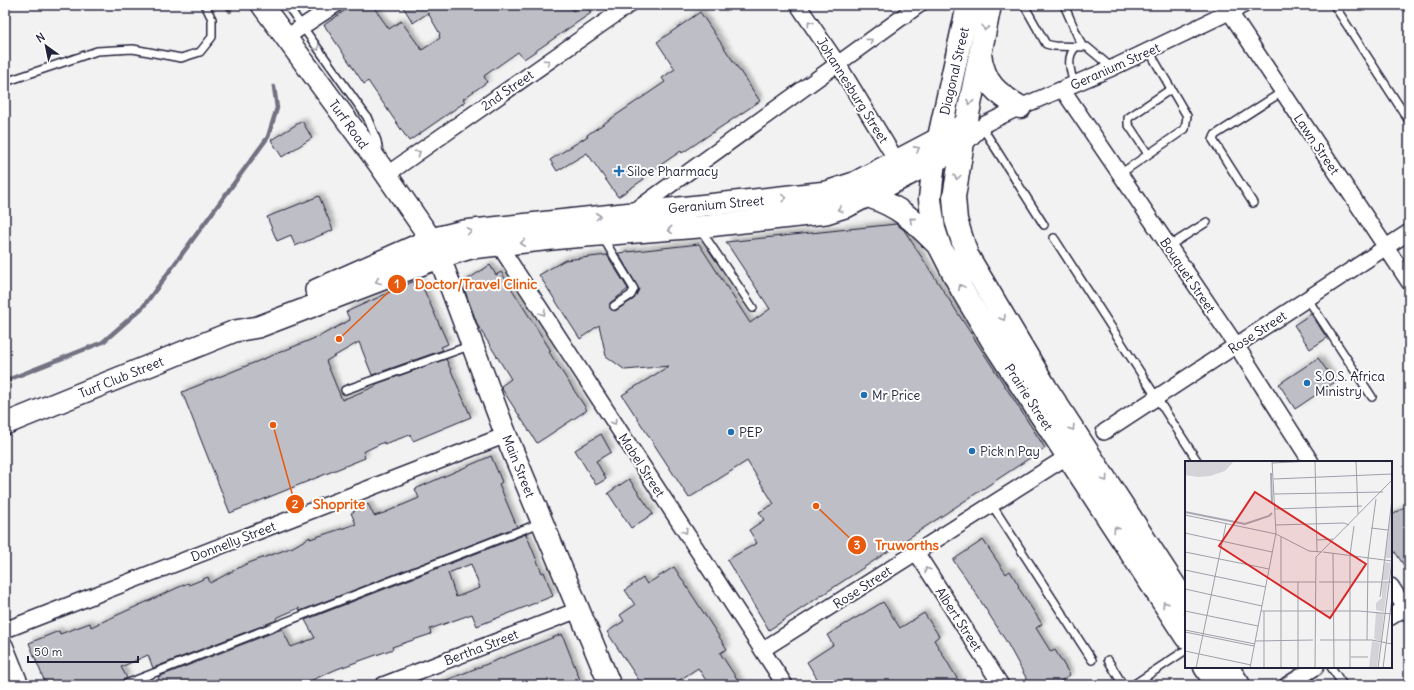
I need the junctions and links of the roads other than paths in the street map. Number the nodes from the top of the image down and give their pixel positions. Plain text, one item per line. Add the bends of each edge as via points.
1 (205, 5) edge
2 (262, 5) edge
3 (287, 5) edge
4 (335, 5) edge
5 (629, 5) edge
6 (798, 5) edge
7 (919, 5) edge
8 (968, 5) edge
9 (990, 5) edge
10 (1024, 5) edge
11 (1064, 5) edge
12 (1244, 5) edge
13 (1334, 5) edge
14 (1227, 9) edge
15 (294, 32) junction
16 (1079, 47) junction
17 (1149, 51) junction
18 (980, 52) junction
19 (838, 64) junction
20 (1112, 68) junction
21 (5, 82) edge
22 (1068, 87) junction
23 (1171, 89) junction
24 (1282, 92) junction
25 (1020, 107) junction
26 (1409, 121) edge
27 (978, 125) junction
28 (939, 137) junction
29 (962, 147) junction
30 (1148, 154) junction
31 (934, 160) junction
32 (901, 168) junction
33 (382, 170) junction
34 (1120, 174) junction
35 (868, 196) junction
36 (1253, 203) dead end
37 (633, 212) junction
38 (1207, 222) dead end
39 (1044, 225) dead end
40 (699, 227) junction
41 (1409, 232) edge
42 (601, 235) junction
43 (1054, 238) dead end
44 (499, 246) junction
45 (1169, 246) junction
46 (436, 247) junction
47 (940, 247) junction
48 (1386, 247) junction
49 (1409, 282) edge
50 (1307, 298) junction
51 (614, 306) dead end
52 (753, 308) dead end
53 (473, 345) junction
54 (1236, 345) junction
55 (345, 390) dead end
56 (1372, 397) dead end
57 (1156, 398) junction
58 (5, 424) edge
59 (1104, 432) dead end
60 (506, 435) junction
61 (1075, 451) junction
62 (1197, 461) edge
63 (1310, 461) edge
64 (992, 505) junction
65 (542, 522) junction
66 (916, 552) junction
67 (1392, 587) edge
68 (1185, 602) edge
69 (1408, 609) edge
70 (578, 610) junction
71 (1392, 617) edge
72 (5, 630) edge
73 (1185, 635) edge
74 (5, 645) edge
75 (762, 650) junction
76 (1185, 651) edge
77 (1092, 660) dead end
78 (1108, 660) dead end
79 (1206, 668) edge
80 (1228, 668) edge
81 (1314, 668) edge
82 (1332, 668) edge
83 (21, 685) edge
84 (123, 685) edge
85 (383, 685) edge
86 (610, 685) edge
87 (785, 685) edge
88 (1001, 685) edge
89 (1123, 685) edge
90 (1133, 685) edge
91 (1217, 685) edge
92 (1238, 685) edge
93 (1287, 685) edge
94 (1343, 685) edge

1 - 21 lane via 212,19 212,37 200,52 181,58 133,48 97,51
2 - 15 main road, Turf Road
3 - 15 lane
4 - 15 street
33 -> 5 street, 2nd Street
19 -> 6 street, Johannesburg Street
19 -> 7 street
8 - 28 main road, Diagonal Street
9 -> 18 main road, Diagonal Street
10 - 16 lane via 1046,44
11 - 16 lane
12 - 14 street, Geranium Street
13 - 26 lane
14 - 17 street, Geranium Street
14 - 24 street, Lawn Street
15 - 33 main road, Turf Road
16 - 20 lane via 1092,50
16 - 22 lane via 1072,51 1070,57
17 - 20 street, Geranium Street
17 - 23 lane
18 - 25 main road via 982,67 990,85
18 -> 27 main road, Diagonal Street
19 - 32 street, Johannesburg Street
19 - 37 street
20 - 22 street, Geranium Street
22 - 25 street, Geranium Street
22 - 34 street, Bouquet Street
23 - 30 lane via 1187,116 1185,129
23 - 30 lane via 1128,118 1128,124
24 - 36 lane via 1214,135 1213,140
24 - 48 street, Lawn Street
25 - 27 street, Geranium Street
27 - 28 main road, Geranium Street
27 - 29 main road, Prairie Street
27 - 39 lane
28 - 31 main road, Prairie Street
32 -> 28 main road, Geranium Street
29 - 31 main road, Geranium Street
29 -> 61 main road, Prairie Street via 954,197 956,220 967,255
30 - 34 lane
31 - 32 main road, Geranium Street
31 - 47 main road, Prairie Street via 930,199 934,229
32 - 35 main road, Geranium Street
37 -> 32 main road, Geranium Street via 827,192
33 - 46 main road, Turf Road
34 - 45 street, Bouquet Street
35 -> 40 main road, Geranium Street via 826,213
47 -> 35 main road via 901,211
46 -> 37 main road, Geranium Street via 464,231
38 - 45 lane
40 -> 42 main road, Geranium Street
40 - 52 lane
41 - 48 street, Rose Street
42 -> 44 main road, Geranium Street
42 - 51 lane via 634,289 631,296
43 - 57 lane
44 - 46 main road, Geranium Street
44 -> 75 street, Mabel Street
45 - 54 street, Bouquet Street
46 - 53 main road, Main Street
46 - 58 main road, Turf Club Street via 258,327 237,331
61 -> 47 main road, Prairie Street via 962,290
48 - 49 street, Lawn Street
48 - 50 street, Rose Street
50 - 54 street, Rose Street
50 - 56 lane
53 - 55 lane
53 - 60 main road, Main Street
54 - 57 street, Rose Street
54 - 63 street, Bouquet Street
57 - 59 street, Rose Street
57 - 62 lane
60 - 65 main road, Main Street
60 - 72 street, Donnelly Street
61 - 64 street, Rose Street
61 -> 68 main road, Prairie Street
73 -> 61 main road, Prairie Street
64 - 66 street, Rose Street
64 - 77 lane
65 - 70 main road, Main Street
65 - 84 lane
66 - 75 street, Rose Street
88 -> 66 street, Albert Street
67 - 69 street
69 - 71 street
70 - 85 street, Bertha Street
70 - 86 main road, Main Street
74 - 83 street
75 - 87 street, Mabel Street
76 - 90 lane
78 - 89 lane
79 - 91 main road
80 - 92 main road
81 - 93 street
82 - 94 lane

